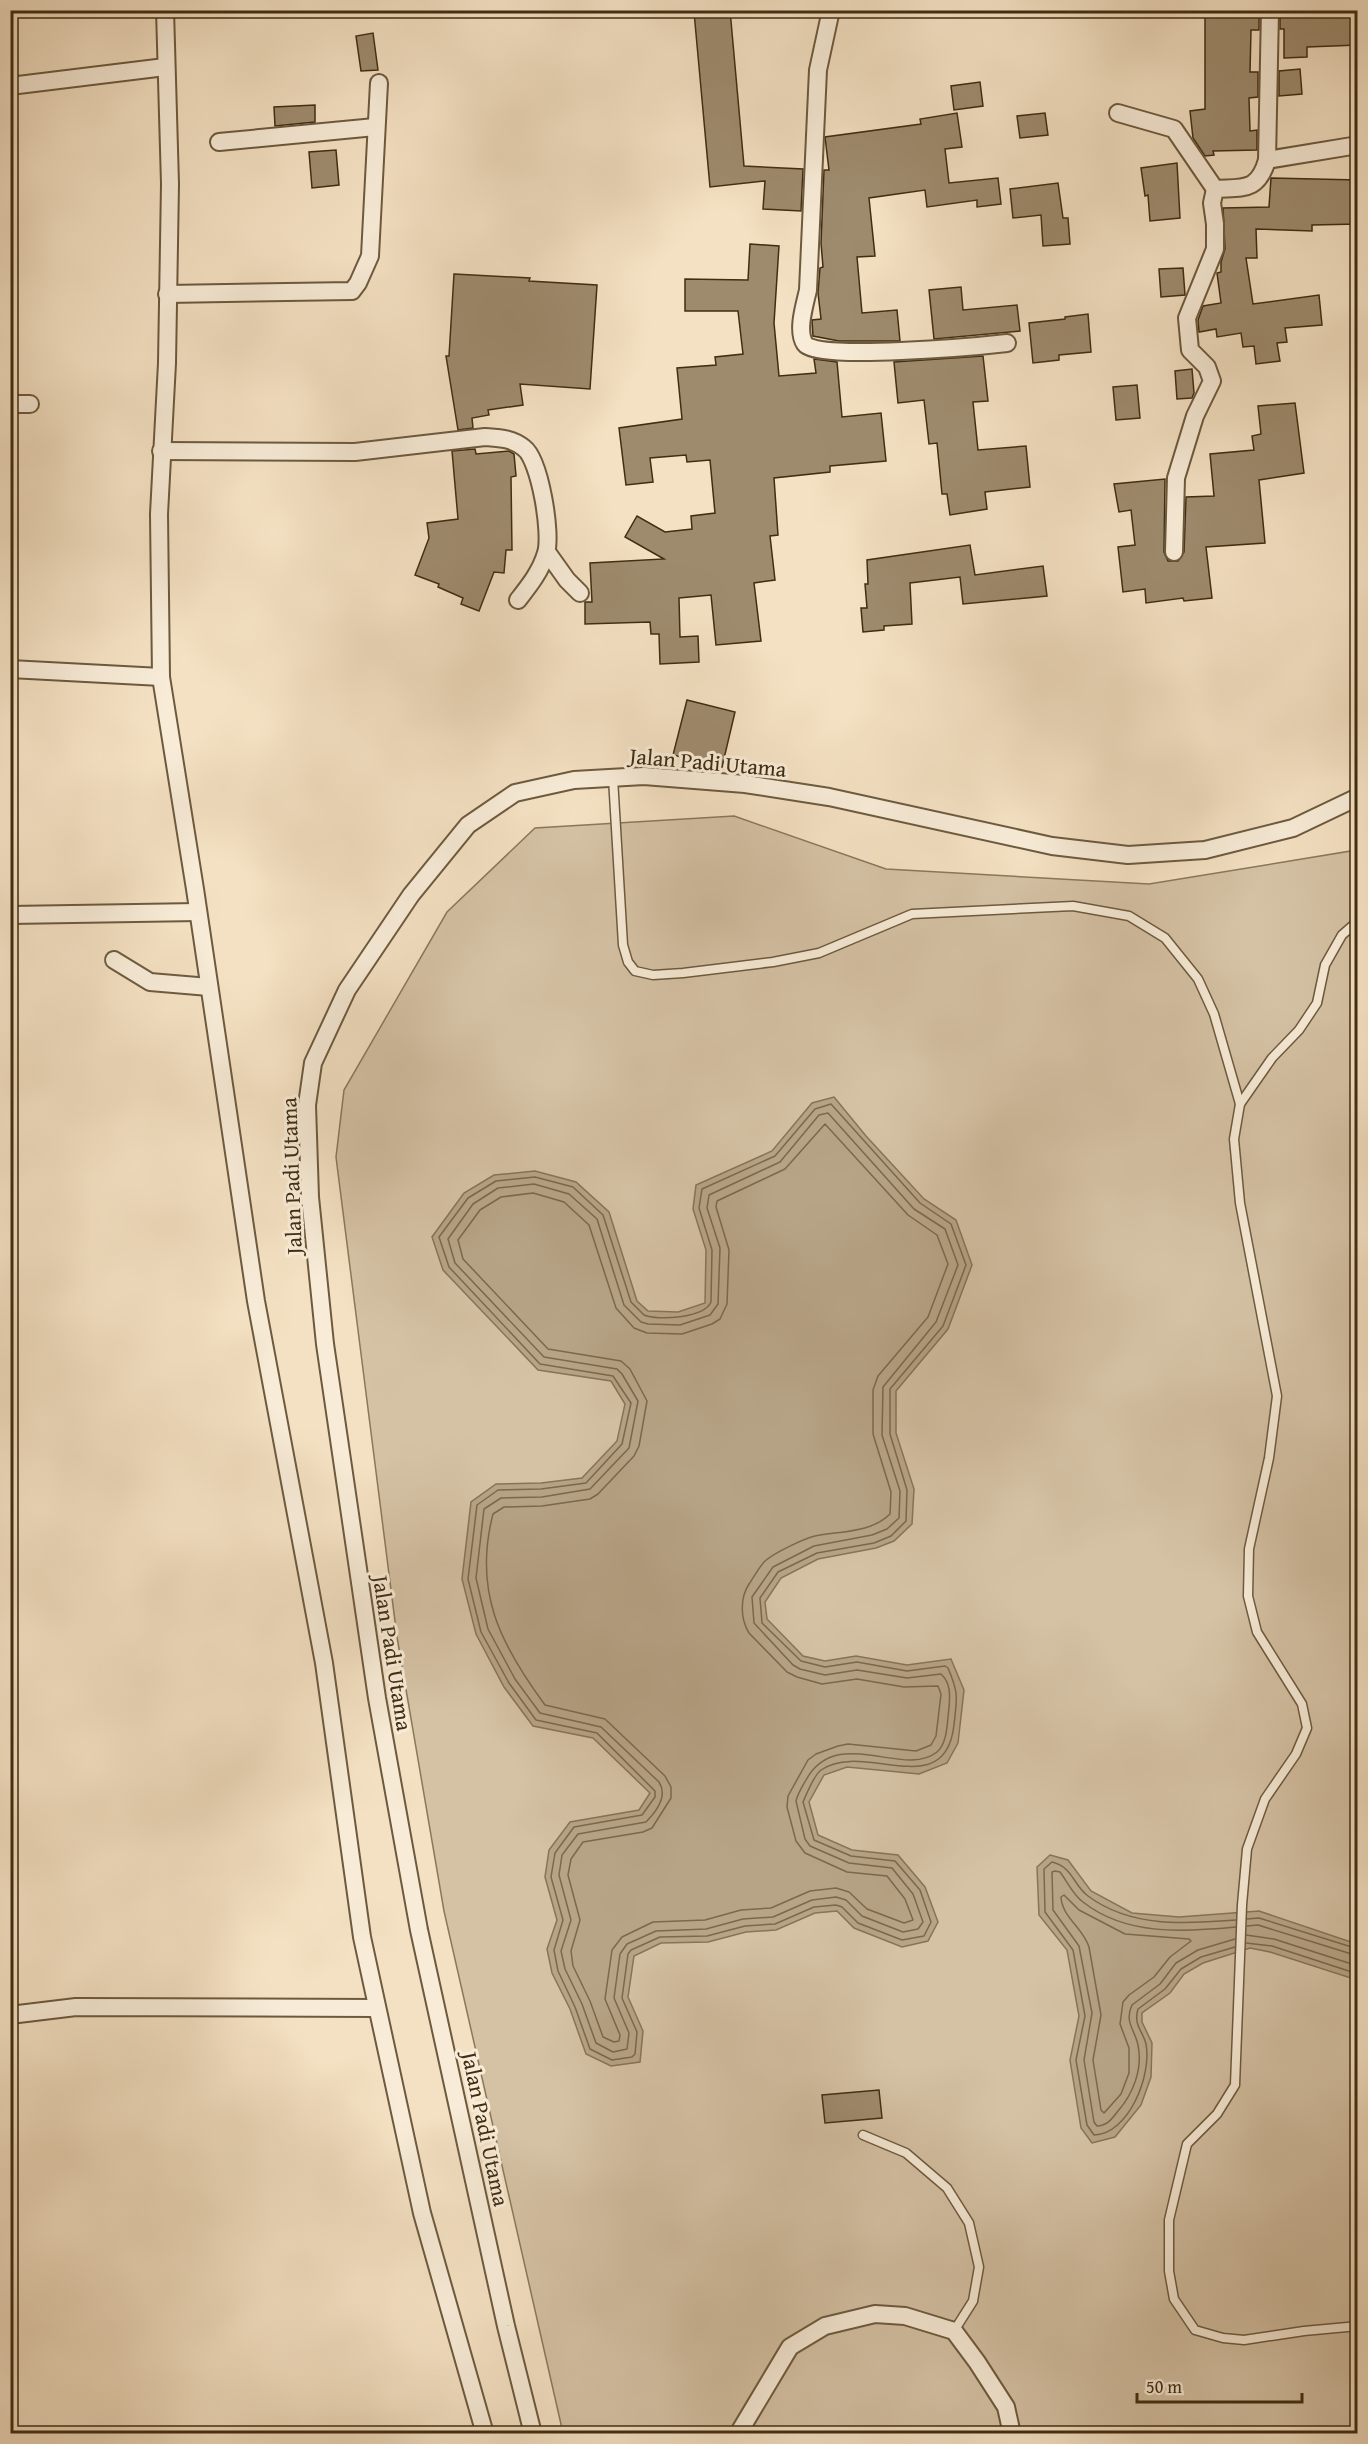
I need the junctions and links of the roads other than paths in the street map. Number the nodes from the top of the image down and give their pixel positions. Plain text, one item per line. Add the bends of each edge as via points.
1 (165, 10) edge
2 (831, 10) edge
3 (1270, 10) edge
4 (165, 67) junction
5 (379, 82) dead end
6 (10, 86) edge
7 (1118, 113) dead end
8 (375, 127) junction
9 (219, 142) dead end
10 (1358, 145) edge
11 (1267, 160) junction
12 (1215, 189) junction
13 (167, 294) junction
14 (1007, 343) dead end
15 (10, 404) edge
16 (30, 404) dead end
17 (161, 451) junction
18 (547, 552) junction
19 (1174, 552) dead end
20 (580, 593) dead end
21 (518, 600) dead end
22 (10, 669) edge
23 (161, 677) junction
24 (613, 778) junction
25 (1358, 797) edge
26 (198, 912) junction
27 (10, 915) edge
28 (1358, 921) edge
29 (114, 960) dead end
30 (209, 987) junction
31 (1240, 1104) junction
32 (376, 2008) junction
33 (10, 2015) edge
34 (863, 2135) dead end
35 (1358, 2326) edge
36 (954, 2331) junction
37 (485, 2433) edge
38 (533, 2433) edge
39 (738, 2433) edge
40 (1012, 2433) edge

1 - 4 street
2 - 14 street via 818,70 808,290 802,322 804,343 819,351 857,352
3 - 11 street
4 - 6 street
4 - 13 street via 170,184
5 - 8 street
7 - 12 street via 1174,129
8 - 9 street
8 - 13 street via 370,256 352,291
10 - 11 street
11 - 12 street via 1258,181 1250,186
12 - 19 street via 1215,249 1187,318 1190,350 1206,367 1212,381 1195,416 1176,478
13 - 17 street
15 - 16 street
17 - 18 street via 355,452 502,438 526,449 534,464 549,528
17 - 23 street
18 - 20 street
18 - 21 street
22 - 23 street
23 - 26 street
24 - 25 street, Jalan Padi Utama via 644,776 745,784 829,797 1052,846 1128,855 1205,850 1293,828
24 - 31 lane via 623,945 635,971 653,975 683,973 819,953 912,914 1073,906 1129,915 1165,938 1198,979 1214,1014
24 - 38 street, Jalan Padi Utama via 574,780 515,793 468,825 411,895 347,990 313,1063 307,1105 310,1197 325,1344 376,1698 419,1930
26 - 27 street
26 - 30 street
28 - 31 lane via 1342,934 1324,965 1317,1003
29 - 30 street via 150,982
30 - 32 street via 256,1301 324,1663 362,1937
31 - 35 lane via 1234,1139 1240,1203 1277,1396 1269,1458 1249,1549 1248,1596 1257,1632 1302,1704 1307,1728 1296,1754 1265,1799 1247,1849 1235,2085 1217,2114 1187,2144 1169,2220 1169,2271 1174,2299 1195,2330 1244,2340
32 - 33 street via 76,2007
32 - 37 street via 422,2213
34 - 36 lane via 906,2153 947,2188 969,2223 979,2267 973,2301
36 - 39 street via 905,2316 875,2314 825,2326 790,2348
36 - 40 street via 1006,2407

